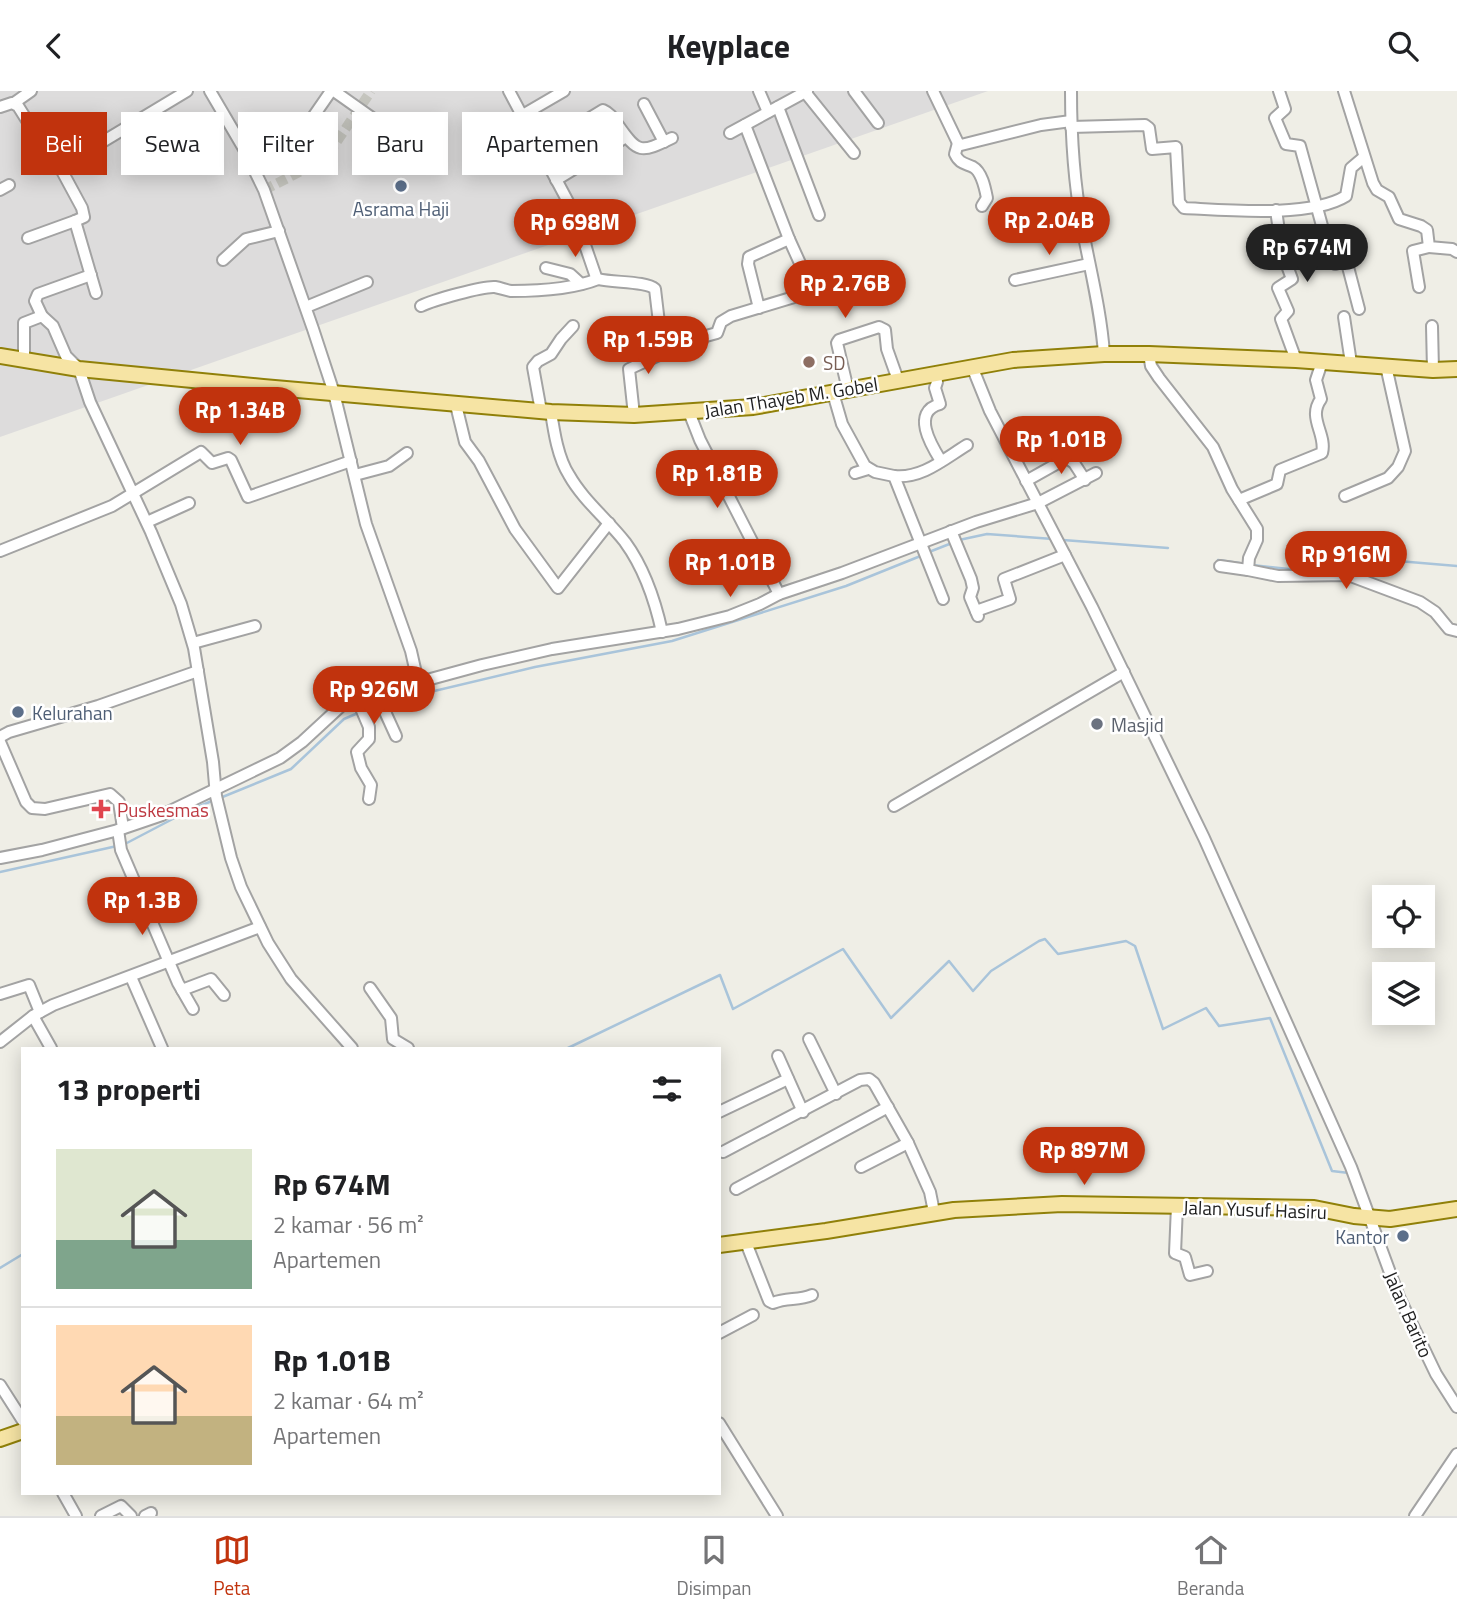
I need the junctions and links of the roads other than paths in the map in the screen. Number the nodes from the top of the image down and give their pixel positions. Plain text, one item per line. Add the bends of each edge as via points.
1 (31, 91) edge
2 (187, 91) edge
3 (210, 91) edge
4 (333, 91) edge
5 (509, 91) edge
6 (564, 91) edge
7 (758, 91) edge
8 (854, 91) edge
9 (933, 91) edge
10 (1071, 91) edge
11 (1279, 91) edge
12 (1344, 91) edge
13 (806, 92) edge
14 (14, 103) junction
15 (644, 104) dead end
16 (0, 107) edge
17 (773, 110) junction
18 (23, 112) edge
19 (317, 112) edge
20 (363, 112) edge
21 (519, 112) edge
22 (528, 112) edge
23 (878, 123) dead end
24 (1071, 124) junction
25 (745, 125) junction
26 (623, 133) edge
27 (730, 133) dead end
28 (626, 137) junction
29 (107, 139) edge
30 (958, 143) junction
31 (854, 153) dead end
32 (1364, 157) junction
33 (64, 175) edge
34 (553, 175) edge
35 (556, 180) junction
36 (982, 206) dead end
37 (1317, 206) junction
38 (1276, 210) junction
39 (820, 215) dead end
40 (75, 221) junction
41 (279, 231) junction
42 (28, 237) dead end
43 (789, 239) junction
44 (1429, 247) junction
45 (1457, 252) edge
46 (223, 260) dead end
47 (1089, 264) junction
48 (546, 268) dead end
49 (91, 275) junction
50 (598, 279) junction
51 (1015, 280) dead end
52 (367, 282) dead end
53 (581, 284) junction
54 (834, 285) dead end
55 (1419, 287) dead end
56 (813, 292) junction
57 (96, 293) dead end
58 (421, 306) dead end
59 (306, 307) junction
60 (759, 309) junction
61 (1359, 309) dead end
62 (42, 316) junction
63 (1344, 317) dead end
64 (573, 326) dead end
65 (1432, 326) dead end
66 (662, 348) junction
67 (1149, 353) junction
68 (1104, 354) junction
69 (0, 356) edge
70 (24, 359) junction
71 (1296, 360) junction
72 (1322, 362) junction
73 (1351, 363) junction
74 (1386, 366) junction
75 (79, 369) junction
76 (973, 369) junction
77 (1457, 369) edge
78 (1433, 370) junction
79 (936, 375) junction
80 (898, 380) junction
81 (840, 391) junction
82 (334, 393) junction
83 (456, 405) junction
84 (546, 412) junction
85 (689, 412) junction
86 (634, 415) junction
87 (967, 445) dead end
88 (407, 453) dead end
89 (351, 461) junction
90 (941, 461) junction
91 (868, 468) junction
92 (855, 473) dead end
93 (1096, 473) dead end
94 (355, 475) junction
95 (894, 475) junction
96 (1085, 480) junction
97 (1026, 481) junction
98 (134, 494) junction
99 (1345, 496) dead end
100 (1239, 499) junction
101 (189, 503) dead end
102 (1038, 503) junction
103 (147, 522) junction
104 (609, 523) junction
105 (954, 538) junction
106 (0, 551) edge
107 (922, 552) junction
108 (1065, 555) junction
109 (1248, 564) junction
110 (1220, 566) dead end
111 (779, 594) junction
112 (943, 599) dead end
113 (255, 626) dead end
114 (1457, 631) edge
115 (662, 632) junction
116 (193, 643) junction
117 (198, 671) junction
118 (1124, 672) junction
119 (418, 682) junction
120 (357, 699) junction
121 (384, 699) junction
122 (396, 736) dead end
123 (0, 740) edge
124 (216, 796) junction
125 (369, 799) dead end
126 (894, 806) dead end
127 (120, 829) junction
128 (0, 858) edge
129 (260, 927) junction
130 (170, 960) junction
131 (131, 977) junction
132 (370, 988) dead end
133 (182, 990) junction
134 (0, 994) edge
135 (224, 995) dead end
136 (193, 1009) dead end
137 (36, 1014) junction
138 (809, 1039) dead end
139 (0, 1042) edge
140 (51, 1047) edge
141 (162, 1047) edge
142 (351, 1047) edge
143 (406, 1047) edge
144 (778, 1056) dead end
145 (788, 1079) junction
146 (836, 1094) junction
147 (888, 1107) junction
148 (721, 1111) edge
149 (803, 1112) junction
150 (908, 1143) junction
151 (723, 1153) dead end
152 (861, 1167) dead end
153 (736, 1189) dead end
154 (1177, 1206) junction
155 (1457, 1209) edge
156 (934, 1212) junction
157 (1369, 1218) junction
158 (745, 1240) junction
159 (721, 1245) edge
160 (1208, 1271) dead end
161 (812, 1295) dead end
162 (753, 1315) dead end
163 (721, 1332) edge
164 (0, 1385) edge
165 (1457, 1406) edge
166 (21, 1418) edge
167 (721, 1426) edge
168 (21, 1432) edge
169 (0, 1439) edge
170 (1457, 1454) edge
171 (64, 1495) edge
172 (76, 1516) edge
173 (101, 1516) edge
174 (131, 1516) edge
175 (777, 1516) edge
176 (1415, 1516) edge

1 - 14 street
2 - 29 street
3 - 41 street via 254,168
4 - 19 street
4 - 20 street
5 - 21 street
6 - 22 street
7 - 17 street
8 - 23 street
9 - 30 street
10 - 24 street
11 - 37 street via 1285,109 1276,120 1286,144 1300,146
12 - 32 street
13 - 17 street
13 - 31 street
14 - 16 street
14 - 18 street
15 - 28 street via 668,140 641,149
17 - 25 street
17 - 39 street
24 - 30 street via 1041,125 967,145
24 - 38 street via 1144,125 1149,128 1152,149 1176,146 1179,202 1185,208
24 - 47 street
25 - 27 street
25 - 43 street
26 - 28 street
28 - 35 street
30 - 36 street via 958,161 975,168 983,182 987,198
32 - 37 street via 1351,168 1346,196
32 - 44 street via 1374,187 1389,197 1399,219 1428,232
33 - 40 street via 84,214
34 - 35 street
35 - 50 street via 574,213
37 - 38 street
37 - 61 street via 1332,262 1346,262
38 - 71 street via 1282,252 1292,279 1278,288 1288,311 1281,319
40 - 42 street
40 - 49 street
41 - 46 street via 246,239
41 - 59 street
43 - 56 street
43 - 60 street via 748,259
44 - 45 street
44 - 55 street via 1413,251
47 - 51 street
47 - 68 street
48 - 53 street via 570,274
49 - 57 street
49 - 62 street via 35,296
50 - 53 street
50 - 66 street via 654,288
52 - 59 street
53 - 58 street via 507,291 492,287
54 - 56 street
56 - 60 street
59 - 82 street
60 - 66 street via 726,318 717,333
62 - 70 street via 24,323
62 - 75 street via 53,325 64,353
63 - 73 street
64 - 84 street via 551,355 533,367
65 - 78 street
66 - 86 street via 657,356 629,369
67 - 68 main road, Jalan Thayeb M. Gobel
67 - 71 main road, Jalan Thayeb M. Gobel
67 - 100 street via 1158,378 1213,447
68 - 76 main road, Jalan Thayeb M. Gobel
69 - 70 main road, Jalan Thayeb M. Gobel
70 - 75 main road, Jalan Thayeb M. Gobel
71 - 72 main road, Jalan Thayeb M. Gobel
72 - 73 main road, Jalan Thayeb M. Gobel
72 - 100 street via 1316,380 1321,398 1315,419 1324,445 1322,453 1280,470 1276,484
73 - 74 main road, Jalan Thayeb M. Gobel
74 - 78 main road, Jalan Thayeb M. Gobel
74 - 99 street via 1405,451 1388,478
75 - 82 main road, Jalan Thayeb M. Gobel
75 - 98 street via 90,403
76 - 79 main road, Jalan Thayeb M. Gobel
76 - 97 street, Jalan Barito
77 - 78 main road, Jalan Thayeb M. Gobel
79 - 80 main road, Jalan Thayeb M. Gobel
79 - 90 street via 942,409 931,407 925,431
80 - 81 main road, Jalan Thayeb M. Gobel
80 - 81 street via 885,330 879,327 839,340
81 - 85 main road, Jalan Thayeb M. Gobel via 753,407
81 - 91 street via 842,424
82 - 83 main road, Jalan Thayeb M. Gobel
82 - 89 street
83 - 84 main road, Jalan Thayeb M. Gobel
83 - 104 street via 465,442 515,529 558,588
84 - 86 main road, Jalan Thayeb M. Gobel
84 - 104 street via 568,474
85 - 86 main road, Jalan Thayeb M. Gobel
85 - 111 street
87 - 90 street
88 - 94 street via 389,466
89 - 94 street
89 - 98 street via 248,497 231,460 209,463 201,452
90 - 95 street via 908,476
91 - 92 street
91 - 95 street
93 - 96 street
94 - 119 street via 366,524
95 - 107 street
96 - 97 street via 1065,458
96 - 102 street
97 - 102 street, Jalan Barito
98 - 103 street
98 - 106 street
100 - 109 street via 1257,529
101 - 103 street
102 - 105 street
102 - 108 street, Jalan Barito
103 - 116 street
104 - 115 street via 646,579
105 - 107 street
105 - 108 street via 971,579 970,596 978,614 1010,599 1004,579
107 - 111 street
107 - 112 street
108 - 118 street, Jalan Barito
109 - 110 street
109 - 114 street via 1278,576 1348,575 1420,601
111 - 115 street via 730,616
113 - 116 street
115 - 119 street via 552,649
116 - 117 street
117 - 123 street via 33,724
117 - 124 street
118 - 126 street
118 - 157 street, Jalan Barito via 1291,1028
119 - 121 street
120 - 121 street
120 - 124 street via 341,706 280,758
120 - 125 street via 370,737 357,752 371,785
121 - 122 street
123 - 127 street via 32,808 110,794 120,802
124 - 127 street
124 - 129 street via 231,858
127 - 128 street
127 - 130 street via 120,847
129 - 130 street
129 - 142 street via 291,979
130 - 131 street
130 - 133 street
131 - 137 street
131 - 141 street
132 - 143 street via 391,1019 393,1039
133 - 135 street via 211,979
133 - 136 street
134 - 137 street via 29,985
137 - 139 street
137 - 140 street
138 - 146 street
144 - 145 street
145 - 148 street
145 - 149 street
146 - 147 street via 869,1079
146 - 149 street
147 - 150 street
147 - 153 street
149 - 151 street
150 - 152 street
150 - 156 street
154 - 156 main road, Jalan Yusuf Hasiru via 1062,1204
154 - 157 main road, Jalan Yusuf Hasiru via 1314,1208
154 - 160 street via 1175,1253 1185,1257 1190,1275
155 - 157 main road, Jalan Yusuf Hasiru
156 - 158 main road, Jalan Yusuf Hasiru
157 - 165 street, Jalan Barito via 1399,1297 1436,1374
158 - 159 main road, Jalan Yusuf Hasiru
158 - 161 street via 769,1301
162 - 163 street
164 - 166 street
167 - 175 street
168 - 169 main road
170 - 176 street
171 - 172 street
173 - 174 street via 121,1506

